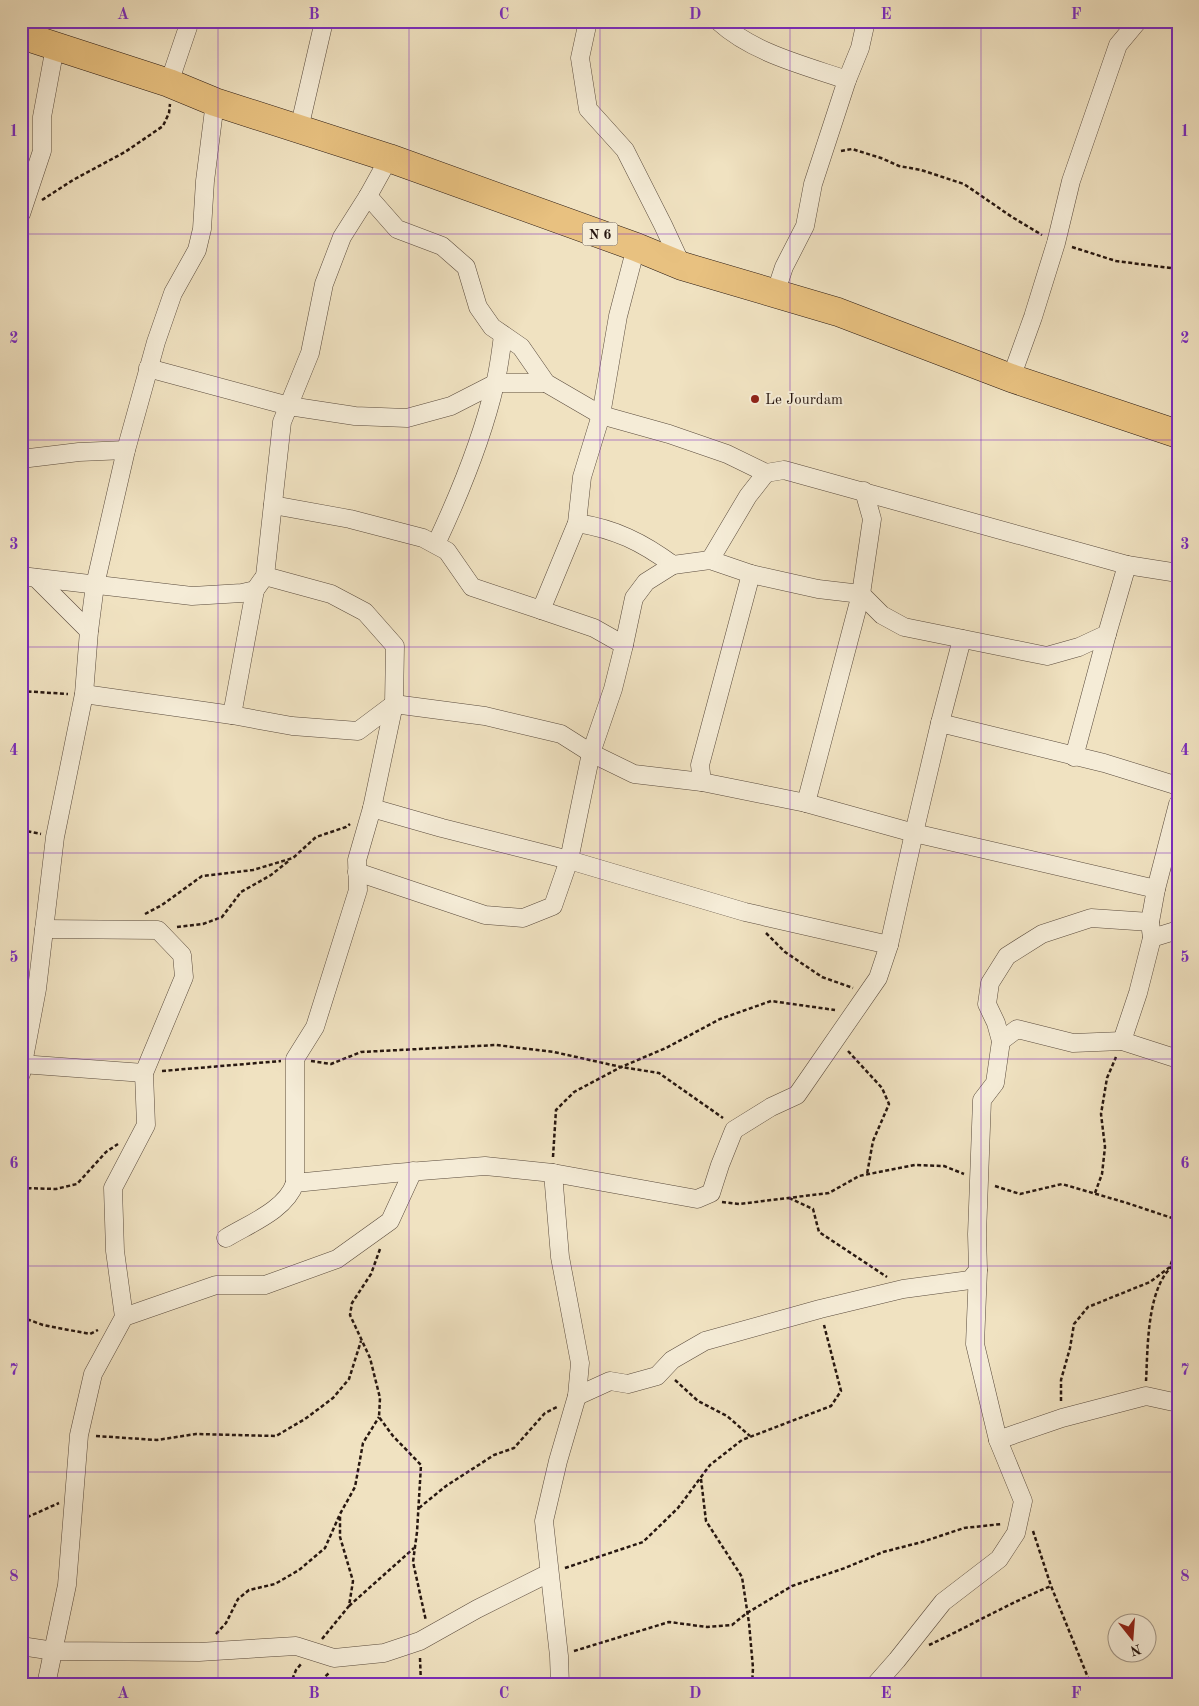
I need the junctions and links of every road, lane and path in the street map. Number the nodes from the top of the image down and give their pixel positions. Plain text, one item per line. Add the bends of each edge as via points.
1 (190, 21) edge
2 (324, 21) edge
3 (588, 21) edge
4 (718, 21) edge
5 (866, 21) edge
6 (1138, 21) edge
7 (21, 35) edge
8 (55, 47) junction
9 (847, 80) junction
10 (169, 83) junction
11 (216, 102) junction
12 (299, 129) junction
13 (823, 154) junction
14 (389, 158) junction
15 (368, 196) junction
16 (39, 203) dead end
17 (21, 214) edge
18 (1056, 243) junction
19 (636, 247) junction
20 (682, 266) junction
21 (1178, 269) edge
22 (775, 294) junction
23 (503, 335) junction
24 (148, 368) junction
25 (1011, 378) junction
26 (496, 383) junction
27 (546, 383) junction
28 (289, 406) junction
29 (602, 415) junction
30 (1178, 434) edge
31 (126, 450) junction
32 (21, 459) edge
33 (766, 473) junction
34 (864, 491) junction
35 (272, 505) junction
36 (577, 523) junction
37 (436, 544) junction
38 (710, 560) junction
39 (673, 565) junction
40 (1126, 565) junction
41 (1178, 573) edge
42 (751, 574) junction
43 (29, 577) edge
44 (260, 583) junction
45 (95, 585) junction
46 (861, 594) junction
47 (541, 610) junction
48 (89, 631) junction
49 (1107, 634) junction
50 (962, 639) junction
51 (624, 645) junction
52 (21, 691) edge
53 (84, 694) junction
54 (394, 704) junction
55 (232, 715) junction
56 (940, 723) junction
57 (591, 753) junction
58 (1074, 756) junction
59 (702, 782) junction
60 (1178, 786) edge
61 (806, 803) junction
62 (1178, 804) edge
63 (372, 808) junction
64 (914, 833) junction
65 (293, 858) junction
66 (569, 860) junction
67 (357, 872) junction
68 (1156, 889) junction
69 (745, 912) junction
70 (115, 929) junction
71 (44, 930) junction
72 (158, 930) junction
73 (1151, 930) junction
74 (1178, 930) edge
75 (889, 945) junction
76 (869, 993) junction
77 (857, 1010) junction
78 (837, 1038) junction
79 (1001, 1040) junction
80 (1122, 1041) junction
81 (1178, 1058) edge
82 (295, 1059) junction
83 (22, 1067) edge
84 (620, 1067) junction
85 (144, 1073) junction
86 (146, 1125) junction
87 (734, 1130) junction
88 (413, 1171) junction
89 (552, 1173) junction
90 (867, 1174) junction
91 (980, 1180) junction
92 (295, 1184) junction
93 (21, 1188) edge
94 (1094, 1193) junction
95 (787, 1198) junction
96 (697, 1199) junction
97 (1178, 1220) edge
98 (390, 1221) junction
99 (226, 1238) dead end
100 (1178, 1242) edge
101 (1178, 1262) edge
102 (1170, 1266) junction
103 (978, 1270) junction
104 (903, 1289) junction
105 (820, 1309) junction
106 (21, 1317) edge
107 (124, 1318) junction
108 (362, 1340) junction
109 (657, 1376) junction
110 (576, 1396) junction
111 (1146, 1396) junction
112 (1178, 1403) edge
113 (379, 1417) junction
114 (1062, 1418) junction
115 (79, 1435) junction
116 (751, 1436) junction
117 (998, 1440) junction
118 (700, 1477) junction
119 (74, 1496) junction
120 (419, 1508) junction
121 (340, 1514) junction
122 (21, 1520) edge
123 (1025, 1526) junction
124 (415, 1547) junction
125 (549, 1573) junction
126 (1051, 1586) junction
127 (349, 1606) junction
128 (748, 1613) junction
129 (425, 1638) junction
130 (21, 1646) edge
131 (54, 1651) junction
132 (312, 1651) junction
133 (200, 1652) junction
134 (559, 1656) junction
135 (897, 1660) junction
136 (874, 1682) edge
137 (46, 1685) edge
138 (290, 1685) edge
139 (421, 1685) edge
140 (560, 1685) edge
141 (752, 1685) edge
142 (852, 1685) edge
143 (1091, 1685) edge

1 - 10 street
2 - 12 street
3 - 20 street via 580,58 588,109 625,150
4 - 9 street via 746,42
5 - 9 street via 860,48
6 - 18 street via 1118,45 1071,181
7 - 8 main road, N 6
8 - 10 main road, N 6
8 - 17 street via 42,117 42,151
9 - 13 street
10 - 11 main road, N 6
10 - 16 path via 169,113 163,126
11 - 12 main road, N 6
11 - 24 street via 197,250 173,293
12 - 14 main road, N 6
13 - 18 path via 852,149 964,184
13 - 22 street via 805,226 784,267
14 - 15 street
14 - 19 main road, N 6
15 - 23 street via 397,230 442,246 466,267 478,307 492,327
15 - 28 street via 342,237 324,284 310,353
18 - 21 path via 1116,261
18 - 25 street
19 - 20 main road, N 6
19 - 29 street via 618,316
20 - 22 main road, N 6
22 - 25 main road, N 6 via 838,312
23 - 26 street
23 - 27 street via 520,346
24 - 28 street
24 - 31 street
25 - 30 main road, N 6
26 - 27 street
26 - 28 street via 451,406 406,418 355,416
26 - 37 street via 472,461
27 - 29 street
28 - 35 street via 282,422
29 - 33 street via 727,454
29 - 36 street via 582,477
31 - 32 street
31 - 45 street
33 - 34 street via 784,470
33 - 38 street via 748,496
34 - 40 street
34 - 46 street via 872,519
35 - 37 street via 350,519
35 - 44 street
36 - 39 street via 601,526 649,547
36 - 47 street
37 - 47 street via 447,551 472,587
38 - 39 street
38 - 42 street
39 - 51 street via 646,582 634,598
40 - 41 street
40 - 49 street
42 - 46 street via 818,589
42 - 59 street via 700,765
43 - 45 street
43 - 48 street
44 - 45 street via 242,593 192,596
44 - 54 street via 331,594 365,612 395,646
44 - 55 street
45 - 48 street
46 - 50 street via 882,616 904,627
46 - 61 street
47 - 51 street via 594,628
48 - 53 street
49 - 50 street via 1079,647 1047,656
49 - 58 street
50 - 56 street
51 - 57 street
52 - 53 path
53 - 55 street
53 - 71 street via 55,837
54 - 55 street via 358,731 292,726
54 - 57 street via 484,716 561,734
54 - 63 street
56 - 58 street
56 - 64 street
57 - 59 street via 634,774
57 - 66 street
58 - 60 street
59 - 61 street
61 - 64 street
62 - 68 street
63 - 65 path via 346,827 316,837
63 - 66 street
63 - 67 street via 357,860
64 - 68 street
64 - 75 street
65 - 70 path via 253,870 202,876 162,905
65 - 72 path via 241,892 222,917 203,924
66 - 67 street via 554,906 523,918 485,915
66 - 69 street
67 - 82 street via 358,890 315,1027
68 - 73 street
69 - 75 street
69 - 76 path via 785,952 822,977
70 - 71 street
70 - 72 street
71 - 83 street
72 - 85 street via 182,955 184,977
73 - 74 street
73 - 79 street via 1091,918 1042,934 1007,956 990,983 988,1004
73 - 80 street via 1138,993
75 - 76 street via 878,978
76 - 77 street
77 - 78 street
77 - 84 path via 829,1010 771,1001 720,1019 666,1048
78 - 87 street via 797,1095
78 - 90 path via 882,1088 889,1104 874,1141
79 - 80 street via 1017,1028 1073,1043
79 - 91 street via 995,1083 982,1100
80 - 81 street
80 - 94 path via 1107,1078 1101,1114 1105,1146 1102,1174
82 - 84 path via 331,1064 361,1052 496,1045 554,1052
82 - 85 path
82 - 92 street
83 - 85 street
84 - 87 path via 659,1073 718,1113
84 - 89 path via 574,1092 556,1110
85 - 86 street
86 - 93 path via 106,1152 77,1184 56,1189
86 - 107 street via 113,1188 115,1251
87 - 96 street via 711,1193
88 - 89 street via 485,1166
88 - 92 street
88 - 98 street
89 - 96 street
89 - 110 street via 560,1257 580,1363
90 - 91 path via 915,1165 944,1166
90 - 95 path via 829,1193
91 - 94 path via 1020,1194 1062,1184
91 - 103 street
92 - 99 street via 292,1193 273,1210
94 - 97 path
95 - 96 path via 739,1204
95 - 104 path via 813,1209 820,1232
98 - 107 street via 337,1259 265,1285 216,1285
98 - 108 path via 371,1274 352,1303 350,1315
100 - 102 path
101 - 102 path
102 - 111 path via 1154,1296 1148,1335
102 - 114 path via 1150,1282 1088,1307 1074,1324 1061,1380
103 - 104 street via 970,1280
103 - 117 street via 976,1344
104 - 105 street
105 - 109 street via 705,1341 672,1360
105 - 116 path via 841,1391 831,1406
106 - 107 path via 43,1325 90,1334
107 - 115 street via 93,1374
108 - 113 path via 380,1398
108 - 115 path via 350,1379 333,1398 276,1436 196,1434 157,1440
109 - 110 street via 628,1384 610,1381
109 - 116 path via 672,1378 698,1402 727,1416
110 - 120 path via 545,1413 514,1448 494,1455
110 - 125 street via 544,1521
111 - 112 street
111 - 114 street
113 - 120 path via 421,1465
113 - 121 path via 362,1442 355,1487
114 - 117 street
115 - 119 street
116 - 118 path via 710,1465
117 - 123 street via 1023,1501
118 - 125 path via 678,1508 643,1542
118 - 128 path via 706,1521 742,1577
119 - 122 path
119 - 131 street via 67,1585
120 - 124 path
121 - 127 path via 340,1537 353,1581
121 - 133 path via 325,1548 299,1570 275,1584 243,1594 226,1623
123 - 126 path
123 - 128 path via 964,1528 883,1552 792,1586
123 - 135 street via 1016,1533 999,1559 943,1602
124 - 127 path
124 - 129 path via 413,1562
125 - 129 street
125 - 134 street
126 - 135 path
126 - 143 path
127 - 132 path
128 - 134 path via 732,1625 707,1628 669,1622
128 - 141 path
129 - 132 street via 384,1653 334,1658
129 - 139 path
130 - 131 street
131 - 133 street
131 - 137 street
132 - 133 street via 296,1646
132 - 138 path via 296,1670
134 - 140 street
135 - 136 street
136 - 142 path

